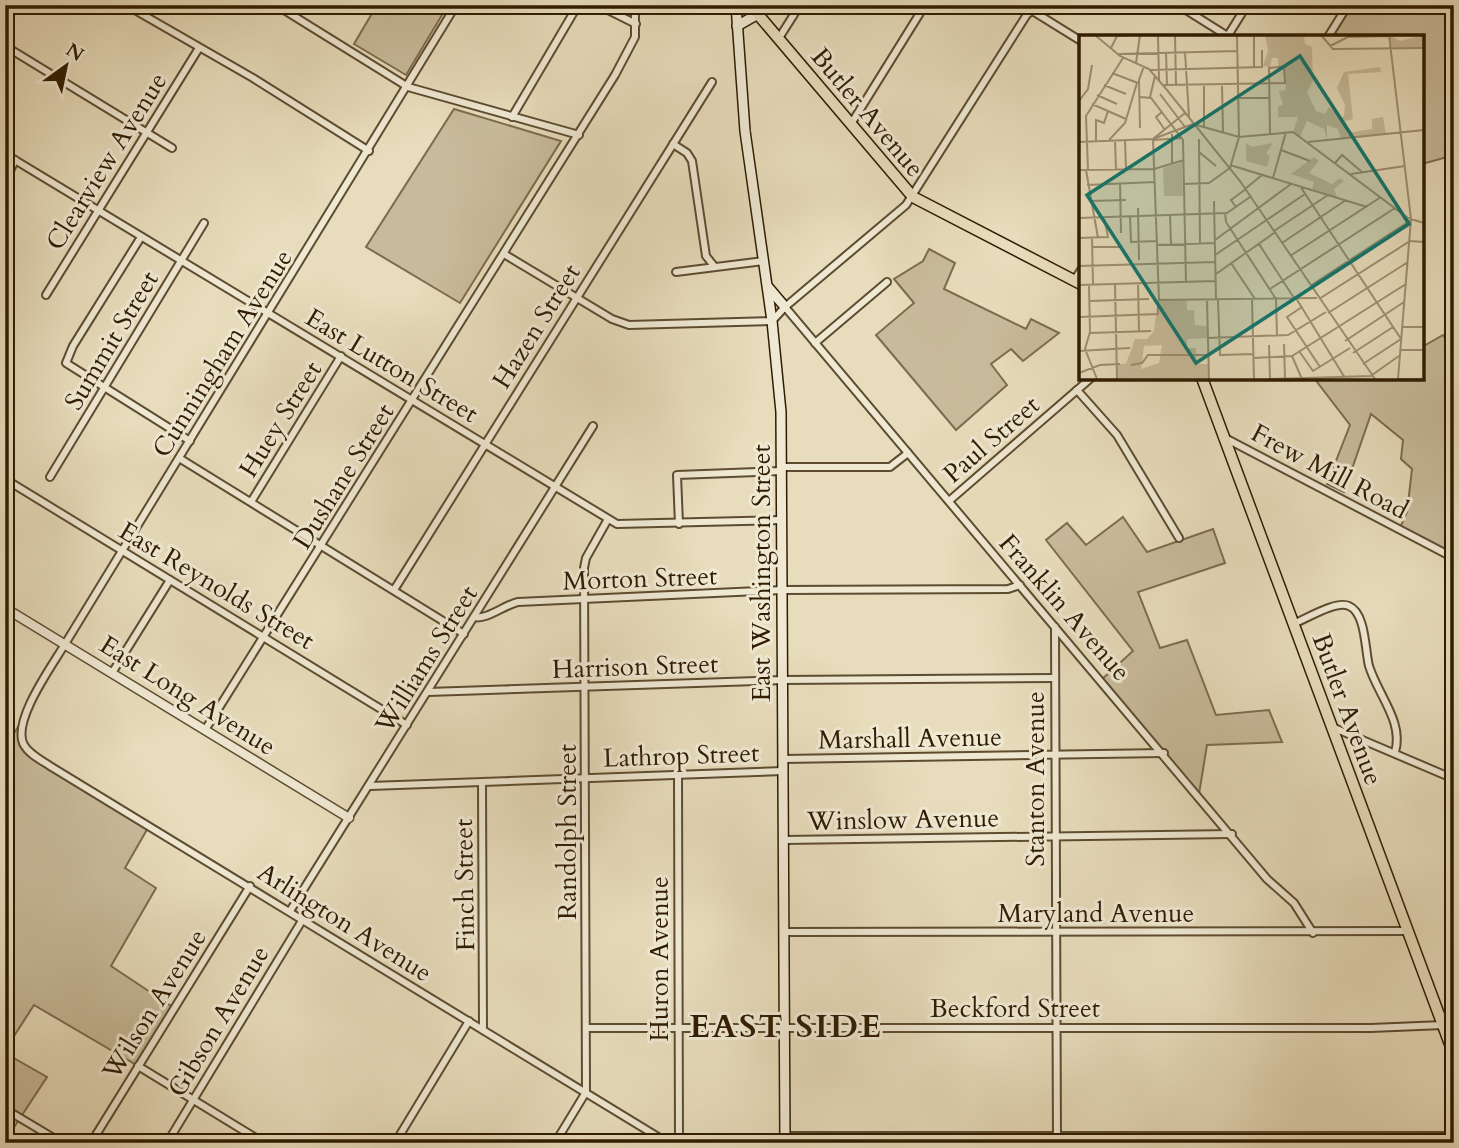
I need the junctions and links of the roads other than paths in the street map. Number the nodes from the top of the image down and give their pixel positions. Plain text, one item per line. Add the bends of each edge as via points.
1 (13, 5) edge
2 (126, 5) edge
3 (276, 5) edge
4 (456, 5) edge
5 (578, 5) edge
6 (598, 5) edge
7 (635, 5) edge
8 (736, 5) edge
9 (750, 5) edge
10 (800, 5) edge
11 (925, 5) edge
12 (1017, 5) edge
13 (1178, 5) edge
14 (1247, 5) edge
15 (1348, 5) edge
16 (1031, 9) edge
17 (758, 14) junction
18 (5, 20) edge
19 (636, 24) junction
20 (737, 26) junction
21 (1225, 35) edge
22 (1229, 35) edge
23 (1329, 35) edge
24 (779, 38) junction
25 (1079, 40) edge
26 (5, 46) edge
27 (200, 48) junction
28 (712, 82) dead end
29 (408, 87) junction
30 (512, 117) junction
31 (851, 124) junction
32 (147, 133) junction
33 (579, 135) junction
34 (673, 144) junction
35 (172, 148) dead end
36 (369, 150) junction
37 (5, 154) edge
38 (15, 160) junction
39 (5, 182) edge
40 (913, 197) junction
41 (99, 211) junction
42 (204, 223) dead end
43 (141, 237) junction
44 (504, 254) junction
45 (181, 260) junction
46 (764, 261) junction
47 (714, 266) junction
48 (676, 272) dead end
49 (887, 282) dead end
50 (1078, 282) edge
51 (767, 287) junction
52 (46, 295) dead end
53 (576, 298) junction
54 (785, 307) junction
55 (269, 313) junction
56 (772, 321) junction
57 (815, 343) junction
58 (341, 356) junction
59 (1089, 380) edge
60 (1203, 380) edge
61 (105, 387) junction
62 (1077, 390) junction
63 (414, 401) junction
64 (593, 426) dead end
65 (1224, 438) junction
66 (190, 441) junction
67 (485, 444) junction
68 (908, 453) junction
69 (179, 458) junction
70 (782, 469) junction
71 (50, 477) dead end
72 (5, 479) edge
73 (555, 487) junction
74 (949, 501) junction
75 (251, 502) junction
76 (608, 519) junction
77 (782, 520) junction
78 (679, 524) junction
79 (1179, 538) dead end
80 (322, 545) junction
81 (123, 550) junction
82 (1454, 558) edge
83 (170, 580) junction
84 (1020, 585) junction
85 (394, 590) junction
86 (782, 590) junction
87 (585, 599) junction
88 (5, 608) edge
89 (474, 617) junction
90 (1293, 624) junction
91 (1055, 626) junction
92 (464, 634) junction
93 (264, 637) junction
94 (65, 644) junction
95 (112, 673) junction
96 (1054, 677) junction
97 (783, 680) junction
98 (586, 687) junction
99 (428, 692) junction
100 (21, 722) joint
101 (407, 725) junction
102 (1332, 727) junction
103 (205, 730) junction
104 (1395, 752) junction
105 (1164, 753) junction
106 (1054, 756) junction
107 (783, 759) junction
108 (783, 771) junction
109 (678, 775) junction
110 (586, 778) junction
111 (1454, 779) edge
112 (482, 783) junction
113 (370, 786) junction
114 (349, 818) junction
115 (1232, 834) junction
116 (1055, 836) junction
117 (784, 840) junction
118 (250, 886) junction
119 (290, 911) junction
120 (303, 919) junction
121 (1408, 931) junction
122 (784, 932) junction
123 (1055, 932) junction
124 (1313, 933) junction
125 (469, 1021) junction
126 (1443, 1025) junction
127 (679, 1027) junction
128 (785, 1027) junction
129 (586, 1028) junction
130 (1055, 1028) junction
131 (483, 1030) junction
132 (1454, 1055) edge
133 (138, 1066) junction
134 (586, 1092) junction
135 (193, 1099) junction
136 (5, 1109) edge
137 (1454, 1136) edge
138 (785, 1139) edge
139 (1057, 1139) edge
140 (62, 1143) edge
141 (91, 1143) edge
142 (166, 1143) edge
143 (264, 1143) edge
144 (395, 1143) edge
145 (555, 1143) edge
146 (668, 1143) edge
147 (679, 1143) edge

1 - 18 street
2 - 27 street
3 - 29 street
4 - 29 street, Cunningham Avenue
5 - 30 street
6 - 19 street
7 - 19 street
8 - 20 main road, East Washington Street
9 - 17 main road, Butler Avenue
10 - 24 street
11 - 31 street
12 - 16 street
13 - 21 street
14 - 22 street
15 - 23 street
16 - 25 street
16 - 40 street
17 - 20 main road
17 - 24 main road, Butler Avenue
19 - 33 street, Dushane Street via 633,42
20 - 46 main road, East Washington Street via 745,131
24 - 31 main road, Butler Avenue
26 - 32 street
27 - 32 street, Clearview Avenue
27 - 36 street
28 - 34 street, Hazen Street
29 - 30 street
29 - 36 street, Cunningham Avenue
30 - 33 street
31 - 40 main road, Butler Avenue
32 - 35 street
32 - 41 street, Clearview Avenue
33 - 44 street, Dushane Street
34 - 47 street via 692,161 706,256
34 - 53 street, Hazen Street
36 - 55 street, Cunningham Avenue
37 - 38 street, East Lutton Street
38 - 39 street
38 - 41 street, East Lutton Street
40 - 50 main road, Butler Avenue
40 - 54 street
41 - 43 street, East Lutton Street
41 - 52 street, Clearview Avenue
42 - 45 street, Summit Street
43 - 45 street, East Lutton Street
43 - 61 street via 66,363
44 - 53 street
44 - 63 street, Dushane Street
45 - 55 street, East Lutton Street
45 - 61 street, Summit Street
46 - 47 street
46 - 51 main road, East Washington Street
47 - 48 street
49 - 57 street
51 - 54 main road
51 - 56 main road, East Washington Street
53 - 56 street via 629,325
53 - 67 street, Hazen Street
54 - 56 street
54 - 57 street, Franklin Avenue
55 - 58 street, East Lutton Street
55 - 66 street, Cunningham Avenue
56 - 70 main road, East Washington Street via 781,401
57 - 68 street, Franklin Avenue
58 - 63 street, East Lutton Street
58 - 75 street, Huey Street
59 - 62 street, Paul Street
60 - 65 main road, Butler Avenue
61 - 66 street
61 - 71 street, Summit Street
62 - 74 street, Paul Street
62 - 79 street via 1111,427
63 - 67 street, East Lutton Street
63 - 80 street, Dushane Street
64 - 73 street, Williams Street
65 - 82 street, Frew Mill Road
65 - 90 main road, Butler Avenue
66 - 69 street, Cunningham Avenue
67 - 73 street, East Lutton Street
67 - 85 street, Hazen Street
68 - 70 street via 890,467
68 - 74 street, Franklin Avenue
69 - 75 street
69 - 81 street, Cunningham Avenue
70 - 77 main road, East Washington Street
70 - 78 street via 677,475
72 - 81 street, East Reynolds Street
73 - 76 street, East Lutton Street
73 - 89 street, Williams Street
74 - 84 street, Franklin Avenue
75 - 80 street
76 - 78 street, East Lutton Street via 625,526
76 - 87 street, Randolph Street via 584,562
77 - 78 street, East Lutton Street
77 - 86 main road, East Washington Street
80 - 85 street
80 - 93 street, Dushane Street
81 - 83 street, East Reynolds Street
81 - 94 street, Cunningham Avenue
83 - 93 street, East Reynolds Street
83 - 95 street
84 - 86 street, Morton Street via 1008,589
84 - 91 street, Franklin Avenue
85 - 92 street
86 - 87 street, Morton Street
86 - 97 main road, East Washington Street
87 - 89 street, Morton Street via 518,603
87 - 98 street, Randolph Street
88 - 94 street, East Long Avenue
89 - 92 street, Williams Street
90 - 102 main road, Butler Avenue
90 - 104 street via 1337,606 1353,609 1370,669 1398,733
91 - 96 street, Stanton Avenue
91 - 105 street, Franklin Avenue
92 - 99 street, Williams Street
93 - 101 street, East Reynolds Street
93 - 103 street, Dushane Street
94 - 95 street, East Long Avenue
94 - 100 street, Cunningham Avenue
95 - 103 street, East Long Avenue
96 - 97 street, Harrison Street
96 - 106 street, Stanton Avenue
97 - 98 street, Harrison Street
97 - 107 main road, East Washington Street
98 - 99 street, Harrison Street
98 - 110 street, Randolph Street
99 - 101 street, Williams Street
100 - 118 street, Arlington Avenue via 21,737 31,753
101 - 113 street, Williams Street
102 - 104 street
102 - 121 main road, Butler Avenue
103 - 114 street, East Long Avenue
104 - 111 street
105 - 106 street, Marshall Avenue
105 - 115 street, Franklin Avenue
106 - 107 street, Marshall Avenue
106 - 116 street, Stanton Avenue
107 - 108 main road, East Washington Street
108 - 109 street, Lathrop Street
108 - 117 main road, East Washington Street
109 - 110 street, Lathrop Street
109 - 127 street, Huron Avenue
110 - 112 street, Lathrop Street
110 - 129 street, Randolph Street
112 - 113 street, Lathrop Street
112 - 131 street, Finch Street
113 - 114 street, Williams Street
114 - 119 street, Williams Street
115 - 116 street, Winslow Avenue
115 - 124 street, Franklin Avenue via 1267,879 1294,903
116 - 117 street, Winslow Avenue
116 - 123 street, Stanton Avenue
117 - 122 main road, East Washington Street
118 - 119 street, Arlington Avenue
118 - 133 street, Wilson Avenue
119 - 120 street, Arlington Avenue
120 - 125 street, Arlington Avenue
120 - 135 street, Gibson Avenue
121 - 124 street, Maryland Avenue
121 - 126 main road, Butler Avenue
122 - 123 street, Maryland Avenue
122 - 128 main road, East Washington Street
123 - 124 street, Maryland Avenue
123 - 130 street, Stanton Avenue
125 - 131 street, Arlington Avenue
125 - 144 street
126 - 130 street, Beckford Street
126 - 132 main road, Butler Avenue
127 - 128 street, Beckford Street
127 - 129 street, Beckford Street
127 - 147 street, Huron Avenue
128 - 130 street, Beckford Street
128 - 138 main road, East Washington Street
129 - 134 street, Randolph Street
130 - 139 street, Stanton Avenue
131 - 134 street, Arlington Avenue
133 - 135 street
133 - 141 street, Wilson Avenue
134 - 145 street
134 - 146 street, Arlington Avenue
135 - 142 street, Gibson Avenue
135 - 143 street
136 - 140 street
137 - 139 street
138 - 139 street

